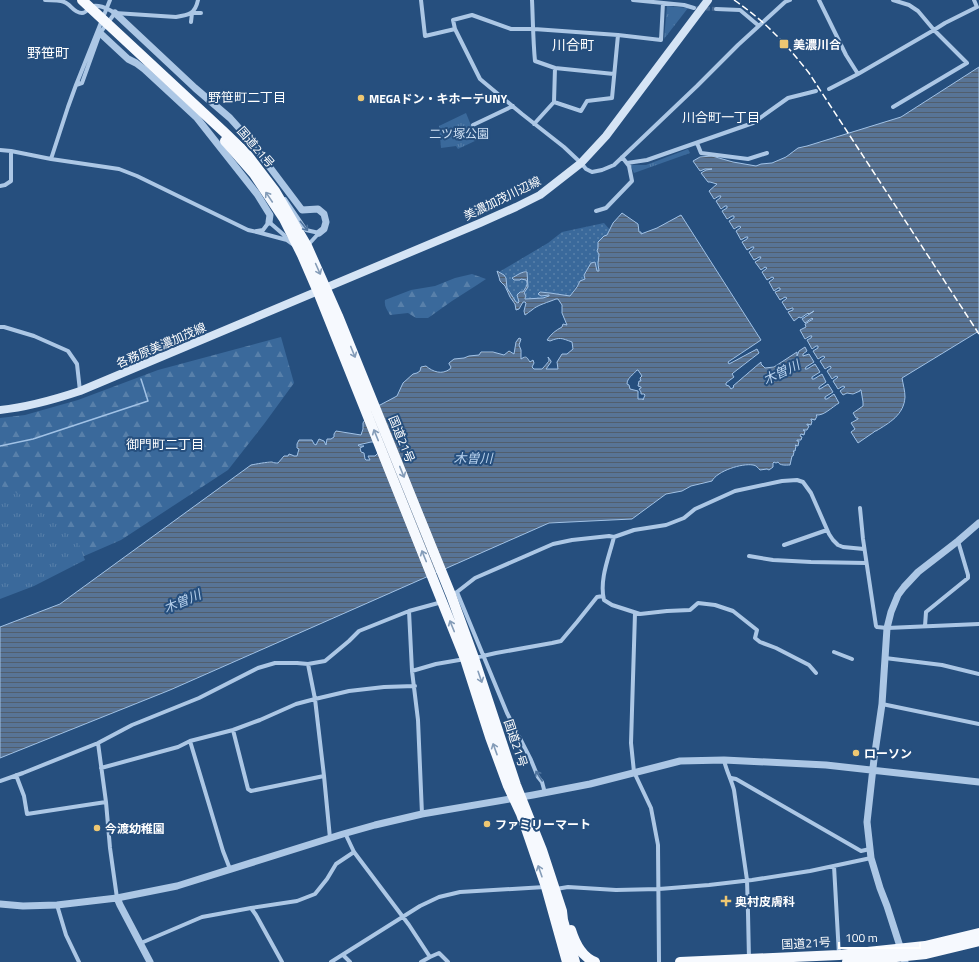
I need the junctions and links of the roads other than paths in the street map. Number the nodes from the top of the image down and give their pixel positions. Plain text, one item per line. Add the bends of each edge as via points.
1 (45, 0) edge
2 (77, 0) edge
3 (82, 0) edge
4 (110, 0) edge
5 (198, 0) edge
6 (421, 0) edge
7 (532, 0) edge
8 (633, 0) edge
9 (708, 0) edge
10 (790, 0) edge
11 (819, 0) edge
12 (893, 0) edge
13 (974, 0) edge
14 (684, 2) edge
15 (663, 4) junction
16 (978, 7) edge
17 (694, 8) tunnel mouth
18 (716, 9) tunnel mouth
19 (115, 13) junction
20 (192, 13) junction
21 (201, 13) dead end
22 (191, 22) dead end
23 (759, 26) junction
24 (455, 29) junction
25 (534, 29) junction
26 (112, 30) junction
27 (934, 30) junction
28 (100, 33) junction
29 (618, 35) junction
30 (158, 54) junction
31 (151, 62) dead end
32 (555, 68) junction
33 (614, 74) junction
34 (858, 74) junction
35 (76, 84) junction
36 (829, 89) dead end
37 (816, 91) dead end
38 (554, 102) junction
39 (513, 106) junction
40 (892, 107) dead end
41 (534, 124) junction
42 (473, 125) dead end
43 (697, 143) junction
44 (0, 150) edge
45 (11, 151) junction
46 (767, 153) dead end
47 (622, 157) junction
48 (51, 159) junction
49 (581, 162) junction
50 (627, 164) junction
51 (0, 186) edge
52 (275, 190) junction
53 (596, 211) dead end
54 (269, 222) junction
55 (257, 232) junction
56 (318, 233) junction
57 (287, 240) junction
58 (305, 250) junction
59 (322, 290) junction
60 (0, 326) edge
61 (80, 391) junction
62 (0, 410) edge
63 (860, 508) dead end
64 (979, 523) edge
65 (827, 530) junction
66 (614, 537) junction
67 (958, 541) junction
68 (784, 545) dead end
69 (864, 549) junction
70 (749, 556) dead end
71 (866, 563) junction
72 (449, 592) junction
73 (603, 596) junction
74 (442, 602) junction
75 (409, 611) junction
76 (635, 613) junction
77 (979, 624) edge
78 (925, 626) junction
79 (887, 628) junction
80 (834, 652) dead end
81 (474, 657) junction
82 (885, 658) junction
83 (852, 659) dead end
84 (308, 664) junction
85 (412, 671) junction
86 (816, 673) dead end
87 (979, 674) edge
88 (414, 686) junction
89 (315, 699) junction
90 (882, 704) junction
91 (979, 724) edge
92 (233, 730) junction
93 (190, 741) junction
94 (98, 743) junction
95 (724, 760) junction
96 (101, 768) junction
97 (873, 770) junction
98 (634, 772) junction
99 (16, 775) junction
100 (324, 776) junction
101 (731, 778) junction
102 (0, 781) edge
103 (979, 782) edge
104 (545, 793) junction
105 (517, 798) junction
106 (106, 802) junction
107 (422, 814) junction
108 (345, 833) junction
109 (330, 838) junction
110 (870, 850) junction
111 (354, 852) junction
112 (871, 858) junction
113 (834, 866) junction
114 (230, 869) junction
115 (747, 880) junction
116 (550, 888) junction
117 (659, 889) junction
118 (117, 898) junction
119 (0, 904) edge
120 (56, 905) junction
121 (251, 908) junction
122 (562, 911) junction
123 (402, 917) junction
124 (979, 933) edge
125 (979, 941) edge
126 (141, 943) junction
127 (343, 955) junction
128 (839, 955) junction
129 (903, 955) edge
130 (430, 957) junction
131 (748, 959) junction
132 (79, 962) edge
133 (150, 962) edge
134 (282, 962) edge
135 (331, 962) edge
136 (350, 962) edge
137 (421, 962) edge
138 (448, 962) edge
139 (567, 962) edge
140 (575, 962) edge
141 (595, 962) edge
142 (659, 962) edge
143 (680, 962) edge
144 (847, 962) edge

1 - 19 street via 64,2 74,11 82,13 93,5
2 - 26 highway, 国道21号
3 - 26 highway, 国道21号
4 - 35 street
5 - 20 street
6 - 24 street via 425,36
7 - 25 street
8 - 15 street
9 - 49 main road, 美濃加茂川辺線 via 606,136
10 - 23 street
11 - 34 street
12 - 27 street via 918,11
13 - 16 street
14 - 15 street
14 - 17 street
15 - 29 street via 661,40
16 - 27 street
18 - 23 street via 740,10
19 - 20 street via 176,17
19 - 28 street
19 - 30 street
20 - 21 street
20 - 22 street
23 - 47 street
24 - 25 street via 453,20 472,15 511,29
24 - 39 street via 480,79
25 - 29 street
25 - 32 street via 535,61
26 - 52 highway, 国道21号 via 241,148
58 -> 26 highway, 国道21号 via 254,174 216,130
27 - 34 street
27 - 40 street via 967,63
28 - 35 street via 82,83
28 - 54 street via 128,59 145,68 197,118 257,194 270,215
29 - 33 street
30 - 31 street
30 - 56 street via 248,136 302,210 318,209 324,214 324,230
32 - 33 street
32 - 38 street
33 - 38 street via 612,98 587,101 581,111
34 - 36 street
35 - 48 street
37 - 43 street via 788,98 753,123
38 - 41 street
39 - 41 street
39 - 42 street
41 - 49 street
43 - 46 street via 701,153 748,160
43 - 50 street
44 - 45 street
45 - 48 street
45 - 51 street via 11,181
47 - 49 street via 614,165 592,172 586,170
47 - 50 street
48 - 55 street via 119,169
49 - 59 main road, 美濃加茂川辺線 via 540,195 516,207
50 - 53 street via 632,181 606,208
52 -> 56 street via 286,200 306,230
52 - 58 highway, 国道21号
54 - 55 street via 263,230
54 - 57 street
55 - 57 street
56 - 58 street
57 - 58 street via 298,251
58 - 59 highway, 国道21号
59 - 61 main road, 各務原美濃加茂線
59 - 72 highway, 国道21号
60 - 61 street via 68,350 77,364
61 - 62 main road, 各務原美濃加茂線 via 40,404
63 - 69 street
64 - 67 street
65 - 66 street via 811,494 803,482 797,480 736,491 694,508 684,518 666,525 634,530
65 - 68 street
65 - 69 street via 833,540 843,547
66 - 72 street via 553,544 474,578
66 - 73 street via 603,578
67 - 78 street via 968,578 926,612
67 - 79 street via 918,572 904,587 898,595
69 - 71 street
70 - 71 street via 773,560
71 - 79 street via 876,626
72 - 74 highway, 国道21号
72 - 81 highway, 国道21号
73 - 76 street via 604,600 612,605
73 - 81 street via 597,597 561,641
74 - 75 street
81 -> 74 highway, 国道21号
75 - 84 street via 359,631 324,661
75 - 85 street
76 - 86 street via 690,610 698,602 715,605 733,611 756,630 755,638 760,642 797,658
76 - 98 street via 631,743
77 - 78 street
78 - 79 street
79 - 82 street
80 - 83 street
81 - 85 street
104 -> 81 street via 542,782 507,713
81 - 105 highway, 国道21号 via 490,737 508,786
82 - 87 street
82 - 90 street
84 - 89 street
84 - 94 street via 275,663 258,668 199,698 132,725
85 - 88 street
88 - 89 street via 349,691
88 - 107 street
89 - 92 street via 296,704
89 - 100 street
90 - 91 street
90 - 97 street
92 - 93 street
92 - 100 street via 248,789 251,791
93 - 96 street via 178,747
93 - 114 street
94 - 96 street
94 - 99 street
95 - 97 street
95 - 98 street via 680,761
95 - 101 street
96 - 106 street
97 - 103 street
97 - 110 street via 867,822
98 - 104 street
98 - 117 street via 650,808 657,838
99 - 102 street
99 - 106 street via 27,814
100 - 109 street
101 - 110 street via 861,851
101 - 115 street
104 - 105 street
105 - 107 street
105 - 116 highway, 国道21号 via 520,814
106 - 118 street
107 - 108 street
108 - 109 street
108 - 111 street
109 - 114 street
110 - 112 street
111 - 121 street via 336,864 316,894 297,901
111 - 123 street
112 - 113 street
112 - 129 street
113 - 115 street
113 - 128 street
114 - 118 street via 177,886
115 - 117 street
115 - 131 street
116 - 117 street
116 - 122 highway, 国道21号
116 - 123 street via 460,892 439,897
116 - 139 highway, 国道21号
117 - 142 street
118 - 120 street
118 - 126 street
119 - 120 street
120 - 132 street
121 - 126 street via 202,917
121 - 134 street
122 - 140 highway, 国道21号
122 - 141 highway via 568,918 580,950
123 - 127 street
123 - 130 street
124 - 129 highway, 国道21号 via 925,946
125 - 129 highway, 国道21号 via 926,954
126 - 133 street
127 - 135 street
127 - 136 street
128 - 129 highway, 国道21号
128 - 131 highway, 国道21号
129 - 144 highway, 国道21号
130 - 137 street
130 - 138 street via 439,953
131 - 143 highway, 国道21号

